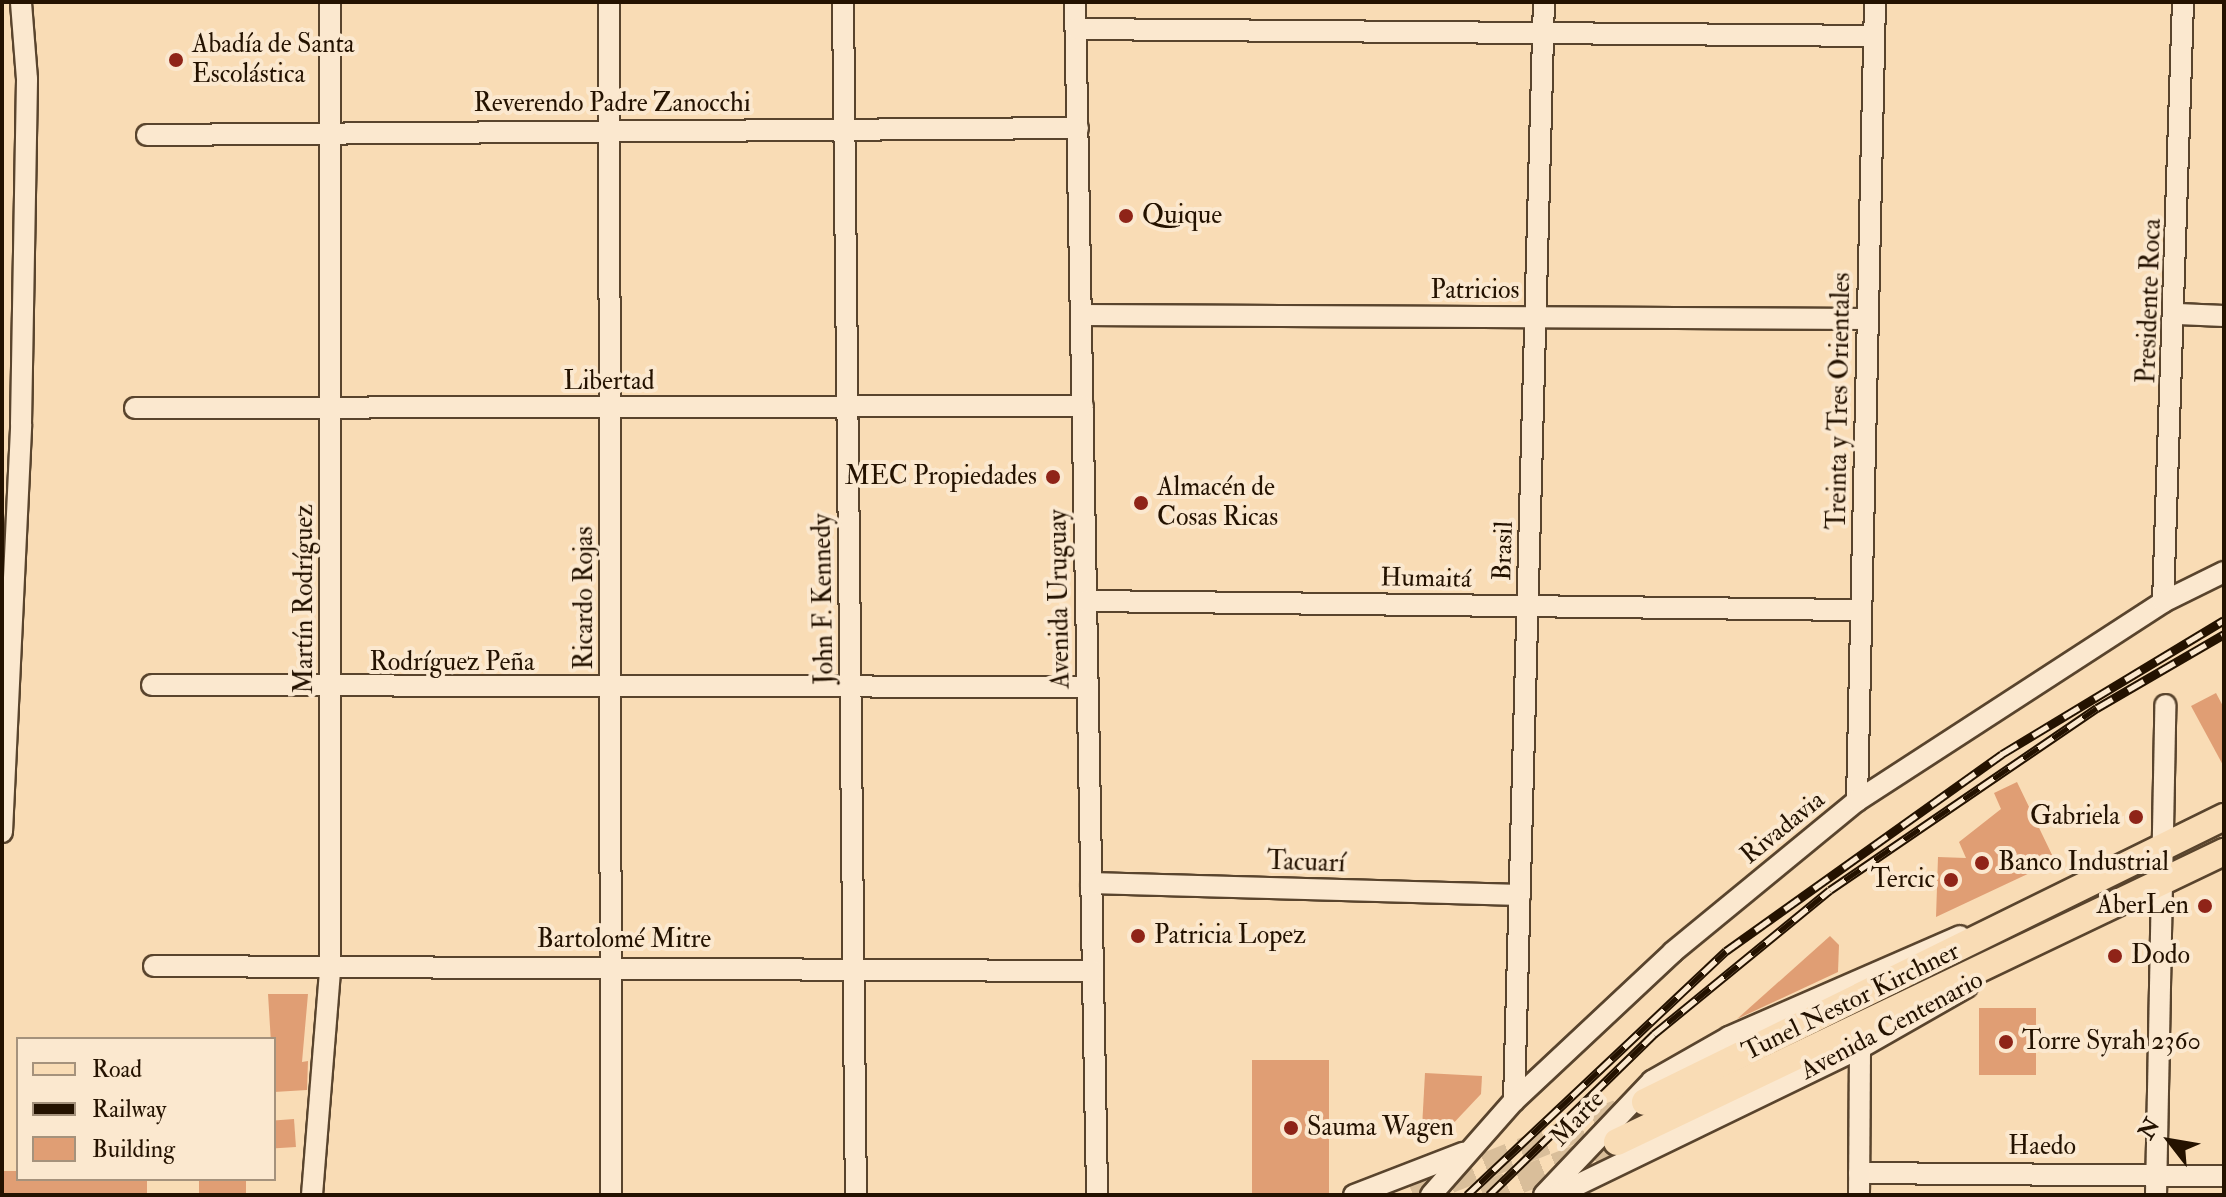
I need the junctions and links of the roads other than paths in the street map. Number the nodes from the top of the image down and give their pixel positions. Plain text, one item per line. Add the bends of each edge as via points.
1 (21, 2) edge
2 (330, 2) edge
3 (609, 2) edge
4 (843, 2) edge
5 (1075, 2) edge
6 (1544, 2) edge
7 (1875, 2) edge
8 (2183, 2) edge
9 (1076, 29) junction
10 (1544, 33) junction
11 (1874, 36) junction
12 (1078, 128) junction
13 (609, 129) junction
14 (845, 130) junction
15 (329, 131) junction
16 (147, 135) dead end
17 (2178, 314) junction
18 (1081, 315) junction
19 (2224, 316) edge
20 (1536, 317) junction
21 (1868, 319) junction
22 (1083, 406) junction
23 (611, 407) junction
24 (135, 408) dead end
25 (330, 410) junction
26 (848, 411) junction
27 (2224, 572) edge
28 (1086, 601) junction
29 (2163, 602) junction
30 (1528, 606) junction
31 (1861, 610) junction
32 (152, 685) dead end
33 (852, 685) junction
34 (1088, 687) junction
35 (610, 688) junction
36 (331, 689) junction
37 (2165, 705) dead end
38 (4, 762) edge
39 (1857, 801) junction
40 (2224, 817) edge
41 (2, 832) edge
42 (2164, 848) junction
43 (2224, 852) edge
44 (1091, 883) junction
45 (2162, 884) junction
46 (1520, 895) junction
47 (2059, 934) junction
48 (612, 964) junction
49 (154, 966) dead end
50 (854, 968) junction
51 (330, 971) junction
52 (1093, 971) junction
53 (1860, 1048) junction
54 (1648, 1091) joint
55 (1514, 1101) junction
56 (1611, 1146) junction
57 (1467, 1151) junction
58 (1859, 1173) junction
59 (2157, 1174) junction
60 (2224, 1176) edge
61 (312, 1195) edge
62 (611, 1195) edge
63 (856, 1195) edge
64 (1097, 1195) edge
65 (1354, 1195) edge
66 (1431, 1195) edge
67 (1544, 1195) edge
68 (1557, 1195) edge
69 (1859, 1195) edge
70 (2156, 1195) edge

1 - 38 street via 27,79 21,408
2 - 15 street, Martín Rodríguez
3 - 13 street, Ricardo Rojas
4 - 14 street, John F. Kennedy
5 - 9 street, Avenida Uruguay
6 - 10 street, Brasil
7 - 11 street, Treinta y Tres Orientales
8 - 17 street, Presidente Roca
9 - 10 street
9 - 12 street, Avenida Uruguay
10 - 11 street
10 - 20 street, Brasil
11 - 21 street, Treinta y Tres Orientales
12 - 14 street, Reverendo Padre Zanocchi
12 - 18 street, Avenida Uruguay
13 - 14 street, Reverendo Padre Zanocchi
13 - 15 street, Reverendo Padre Zanocchi
13 - 23 street, Ricardo Rojas
14 - 26 street, John F. Kennedy
15 - 16 street, Reverendo Padre Zanocchi
15 - 25 street, Martín Rodríguez
17 - 19 street
17 - 29 street, Presidente Roca
18 - 20 street, Patricios
18 - 22 street, Avenida Uruguay
20 - 21 street, Patricios
20 - 30 street, Brasil
21 - 31 street, Treinta y Tres Orientales
22 - 26 street, Libertad
22 - 28 street, Avenida Uruguay
23 - 25 street, Libertad
23 - 26 street, Libertad
23 - 35 street, Ricardo Rojas
24 - 25 street, Libertad
25 - 36 street, Martín Rodríguez
26 - 33 street, John F. Kennedy
27 - 29 street, Rivadavia
28 - 30 street, Humaitá
28 - 34 street, Avenida Uruguay
29 - 39 street, Rivadavia
30 - 31 street, Humaitá
30 - 46 street, Brasil
31 - 39 street, Treinta y Tres Orientales
32 - 36 street, Rodríguez Peña
33 - 34 street, Rodríguez Peña
33 - 35 street, Rodríguez Peña
33 - 50 street, John F. Kennedy
34 - 44 street, Avenida Uruguay
35 - 36 street, Rodríguez Peña
35 - 48 street, Ricardo Rojas
36 - 51 street, Martín Rodríguez
37 - 42 street
38 - 41 street
39 - 55 street, Rivadavia via 1673,952
40 - 42 main road
42 - 45 street
42 - 54 main road, Tunel Nestor Kirchner
43 - 45 main road, Avenida Centenario
44 - 46 street, Tacuarí
44 - 52 street, Avenida Uruguay
45 - 47 main road, Avenida Centenario
45 - 59 street
46 - 55 street, Brasil
47 - 53 street, Avenida Centenario
47 - 56 main road, Tunel Nestor Kirchner
48 - 50 street, Bartolomé Mitre
48 - 51 street, Bartolomé Mitre
48 - 62 street, Ricardo Rojas
49 - 51 street, Bartolomé Mitre
50 - 52 street, Bartolomé Mitre
50 - 63 street, John F. Kennedy
51 - 61 street, Martín Rodríguez
52 - 64 street, Avenida Uruguay
53 - 56 street, Avenida Centenario
53 - 58 street
54 - 56 street, Marte
55 - 57 street, Rivadavia
56 - 67 street, Marte
56 - 68 street, Avenida Centenario
57 - 65 street
57 - 66 street, Rivadavia
58 - 59 street, Haedo
58 - 69 street
59 - 60 street, Haedo
59 - 70 street

